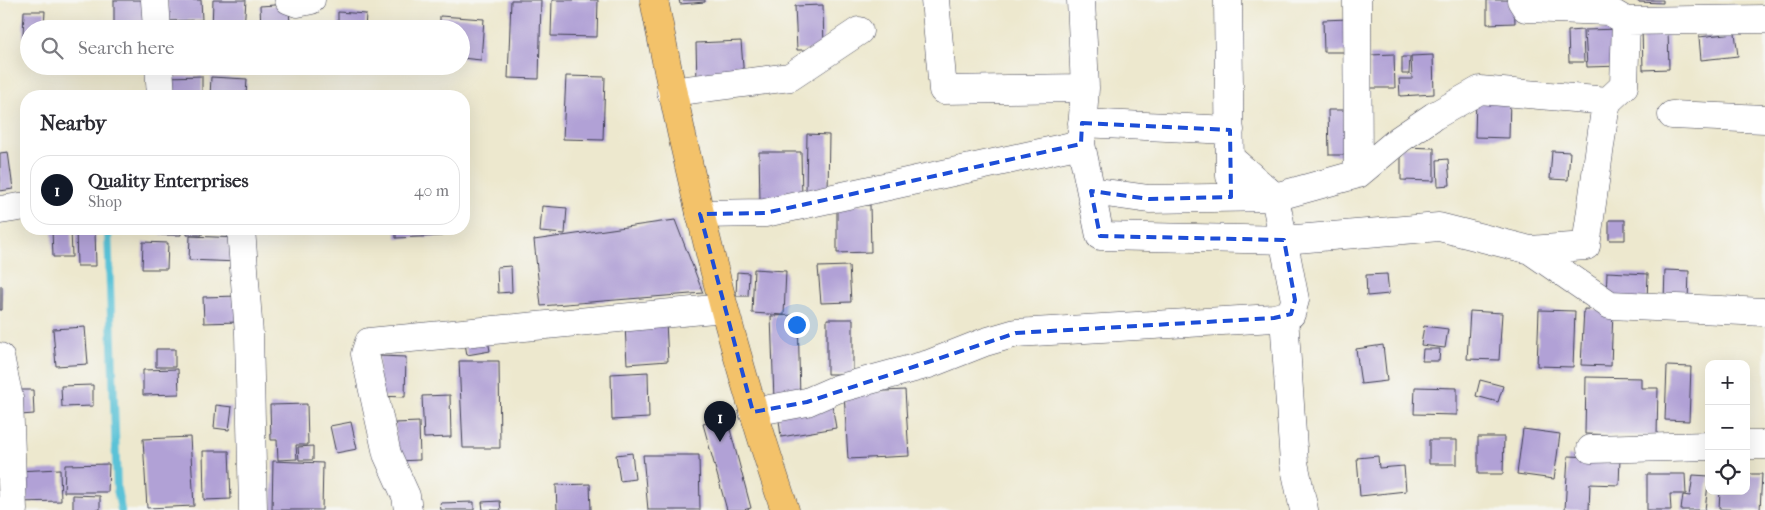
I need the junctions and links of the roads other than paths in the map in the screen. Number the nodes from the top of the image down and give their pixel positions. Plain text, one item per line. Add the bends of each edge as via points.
1 (155, 0) edge
2 (289, 0) edge
3 (311, 0) edge
4 (654, 0) edge
5 (935, 0) edge
6 (1081, 0) edge
7 (1228, 0) edge
8 (1357, 0) edge
9 (1521, 0) edge
10 (1765, 19) edge
11 (156, 20) edge
12 (1626, 21) junction
13 (859, 30) dead end
14 (160, 75) edge
15 (1085, 88) junction
16 (161, 90) edge
17 (672, 92) junction
18 (1608, 101) junction
19 (1672, 115) dead end
20 (1765, 119) edge
21 (1230, 130) junction
22 (1082, 134) junction
23 (1230, 158) junction
24 (1358, 174) junction
25 (1091, 191) junction
26 (1231, 197) junction
27 (1276, 197) junction
28 (20, 207) edge
29 (0, 210) edge
30 (700, 214) junction
31 (242, 235) edge
32 (1284, 240) junction
33 (1530, 250) junction
34 (724, 308) junction
35 (1765, 312) edge
36 (1284, 317) junction
37 (0, 357) edge
38 (753, 412) junction
39 (1750, 445) edge
40 (1765, 445) edge
41 (1705, 446) edge
42 (1591, 448) dead end
43 (13, 510) edge
44 (254, 510) edge
45 (408, 510) edge
46 (785, 510) edge
47 (1304, 510) edge

1 - 11 street
2 - 3 street via 297,3
4 - 17 main road
5 - 15 street via 943,90
6 - 15 street
7 - 21 street
8 - 24 street
9 - 12 street via 1526,8 1609,11
10 - 12 street
12 - 18 street via 1624,86
13 - 17 street via 790,77
14 - 16 street
15 - 22 street
17 - 30 main road
18 - 24 street via 1480,90 1400,139
18 - 33 street via 1586,246
19 - 20 street
21 - 22 street
21 - 23 street
22 - 25 street
22 - 30 street via 765,213
23 - 26 street
23 - 27 street
24 - 27 street
25 - 26 street via 1149,199
25 - 32 street via 1100,236
26 - 27 street
27 - 32 street
28 - 29 street
30 - 34 main road
31 - 44 street via 250,334
32 - 33 street via 1439,228
32 - 36 street via 1295,300 1291,314
33 - 35 street via 1610,305
34 - 38 main road
34 - 45 street via 369,342 365,354 387,454 406,496
36 - 38 street via 1016,333 929,364 837,389 807,402
36 - 47 street via 1294,464
37 - 43 street via 9,398
38 - 46 main road
39 - 40 street
41 - 42 street

